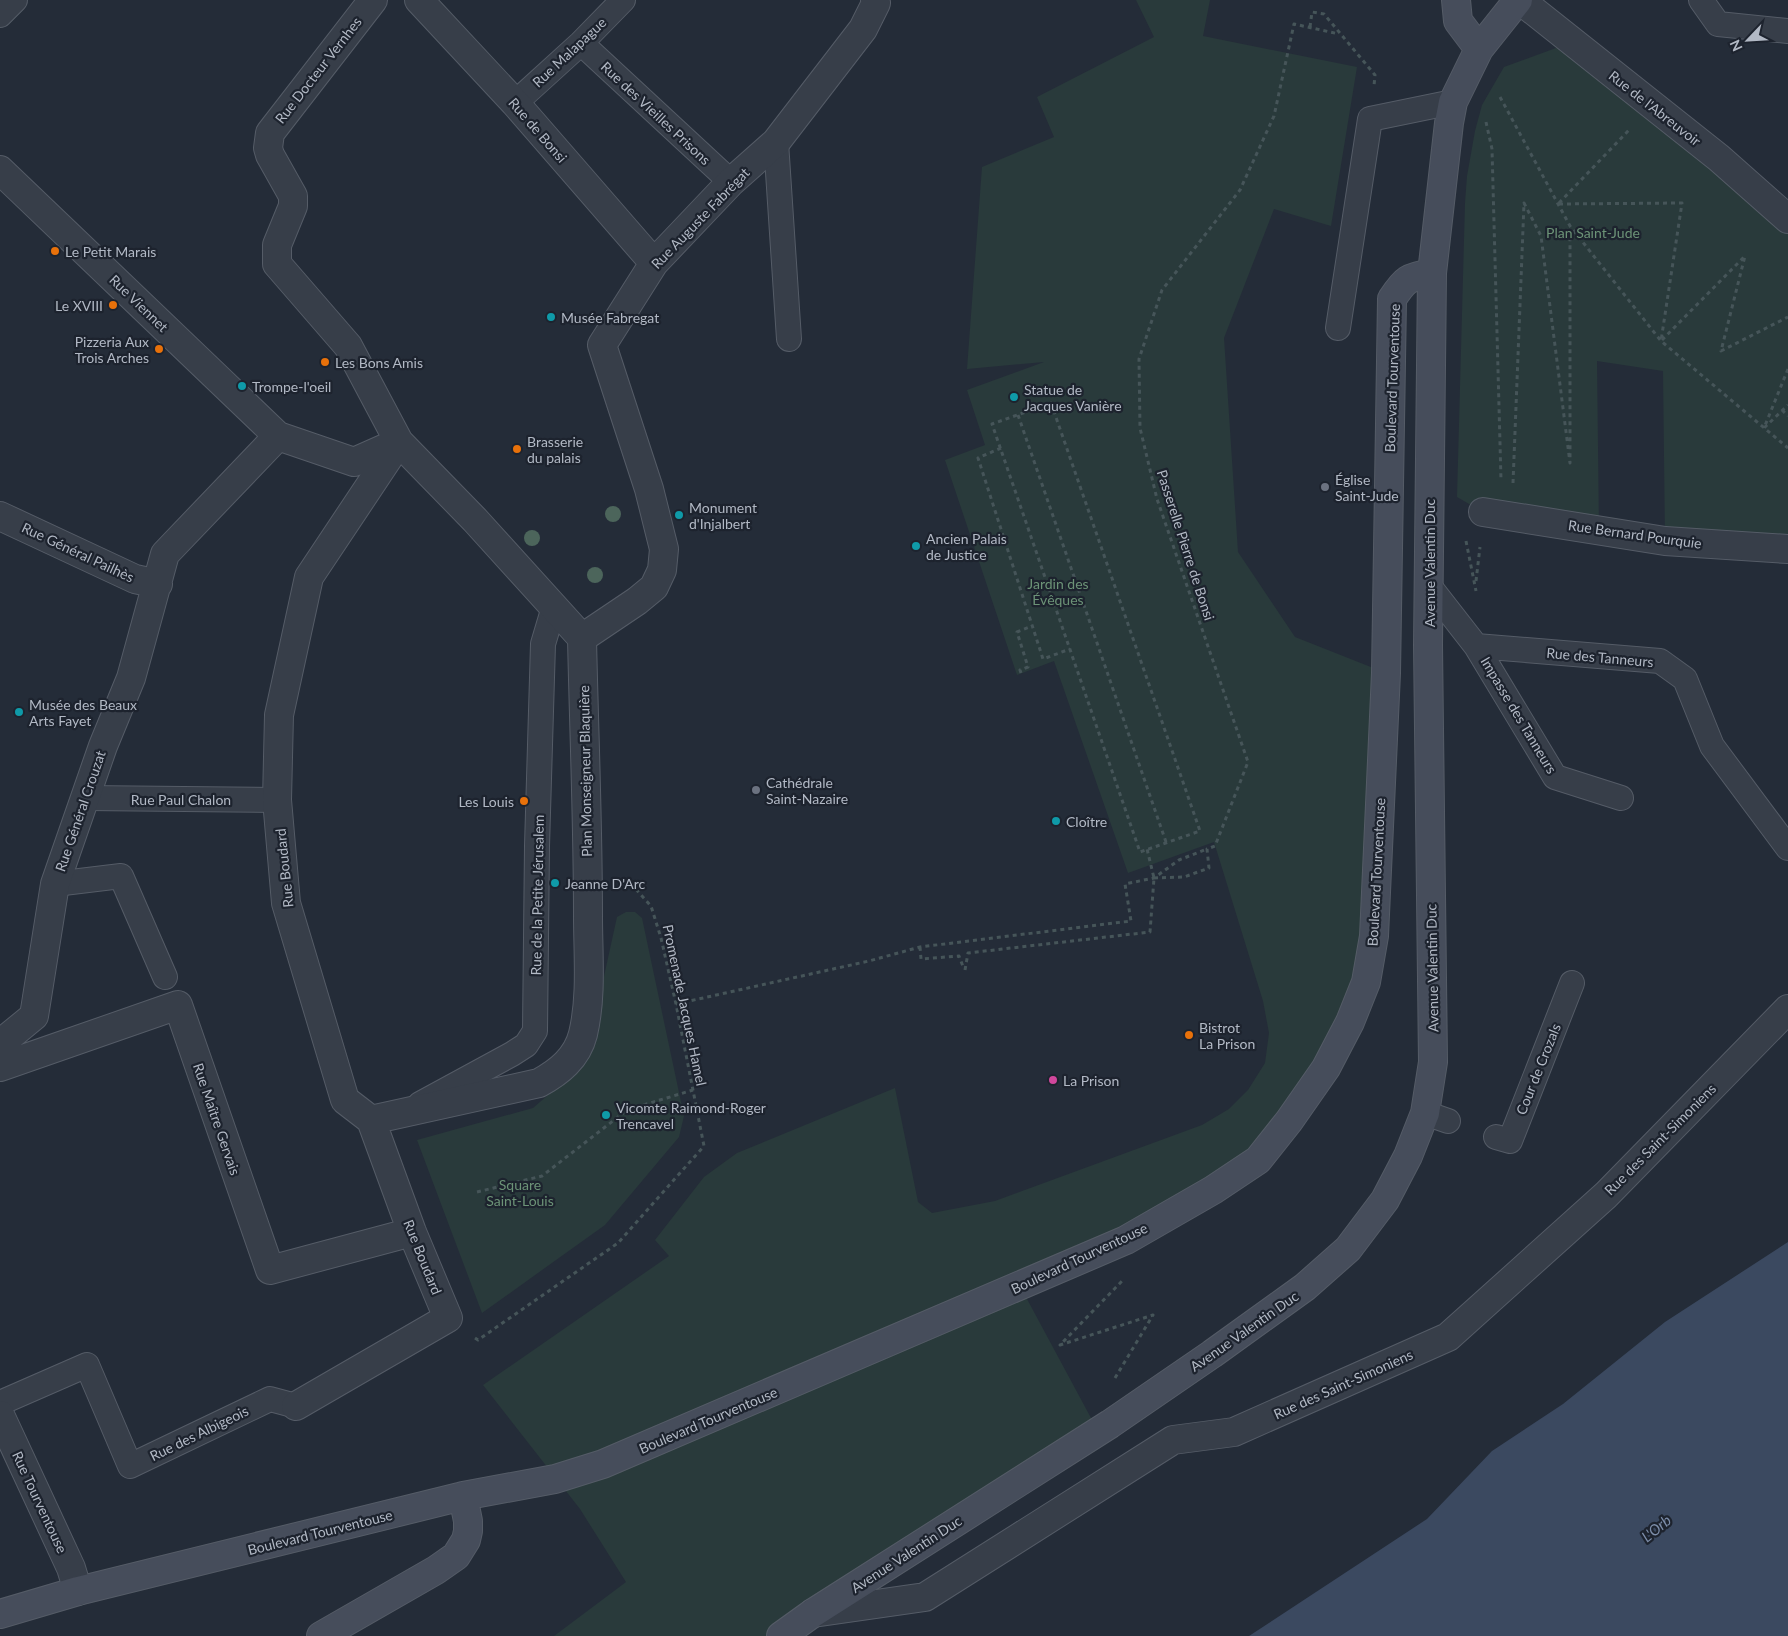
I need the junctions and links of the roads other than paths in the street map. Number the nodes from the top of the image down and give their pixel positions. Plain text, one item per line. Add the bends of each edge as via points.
1 (15, 0) edge
2 (373, 0) edge
3 (419, 0) edge
4 (623, 0) edge
5 (875, 0) edge
6 (1456, 0) edge
7 (1519, 0) edge
8 (1700, 0) edge
9 (0, 15) edge
10 (1788, 32) edge
11 (581, 43) junction
12 (1479, 49) junction
13 (1453, 102) junction
14 (515, 103) junction
15 (776, 142) junction
16 (0, 170) edge
17 (730, 182) junction
18 (1788, 219) edge
19 (654, 263) junction
20 (1432, 273) junction
21 (1338, 328) dead end
22 (789, 339) dead end
23 (278, 436) junction
24 (399, 442) junction
25 (1483, 512) dead end
26 (0, 516) edge
27 (1788, 549) edge
28 (158, 584) junction
29 (1430, 587) junction
30 (554, 607) junction
31 (582, 638) junction
32 (1476, 646) junction
33 (86, 798) junction
34 (1621, 798) dead end
35 (277, 800) junction
36 (1788, 848) edge
37 (54, 884) junction
38 (165, 977) dead end
39 (1572, 983) dead end
40 (1788, 1009) edge
41 (0, 1044) edge
42 (0, 1067) edge
43 (407, 1111) junction
44 (371, 1120) junction
45 (1496, 1137) dead end
46 (412, 1232) junction
47 (448, 1318) joint
48 (0, 1403) edge
49 (296, 1406) joint
50 (0, 1415) edge
51 (463, 1496) junction
52 (78, 1591) junction
53 (812, 1613) junction
54 (0, 1614) edge
55 (321, 1636) edge
56 (782, 1636) edge

1 - 9 lane
2 - 24 street, Rue Docteur Vernhes via 274,125 268,148 294,196 277,245 277,264 348,346
3 - 14 street, Rue de Bonsi
4 - 11 lane, Rue Malapague
5 - 15 street, Rue Auguste Fabrégat via 863,29
6 - 12 street via 1458,21
7 - 12 street, Avenue Valentin Duc
7 - 18 street, Rue de l'Abreuvoir via 1719,158
8 - 10 lane via 1718,24
11 - 14 lane, Rue Malapague
11 - 17 lane, Rue des Vieilles Prisons
12 - 13 street, Avenue Valentin Duc
13 - 20 street, Avenue Valentin Duc
13 - 21 lane via 1370,119
14 - 19 street, Rue de Bonsi
15 - 17 street, Rue Auguste Fabrégat
15 - 22 lane
16 - 23 street, Rue Viennet
17 - 19 street, Rue Auguste Fabrégat
19 - 31 street, Rue Auguste Fabrégat via 602,345 649,489 664,549 662,570 648,592
20 - 29 street, Avenue Valentin Duc
20 - 51 street, Boulevard Tourventouse via 1407,279 1392,299 1386,673 1374,936 1366,982 1350,1022 1326,1068 1289,1121 1258,1160 1126,1240 603,1464 555,1479
23 - 24 street via 354,462
23 - 28 street, Rue Général Crouzat via 165,554
24 - 30 street
24 - 35 street, Rue Boudard via 309,577 279,715
25 - 27 street, Rue Bernard Pourquie via 1665,541
26 - 28 street, Rue Général Pailhès via 135,580
28 - 33 street, Rue Général Crouzat via 131,678
29 - 32 lane
29 - 53 street, Avenue Valentin Duc via 1428,645 1436,1117 1408,1156 1385,1200 1348,1249 1305,1287 1110,1424
30 - 31 street
30 - 43 lane, Rue de la Petite Jérusalem via 543,644 535,1032 526,1045 512,1054
31 - 43 street, Plan Monseigneur Blaquière via 588,874 588,1003 583,1036 572,1058 558,1073 539,1083
32 - 34 lane, Impasse des Tanneurs via 1555,777
32 - 36 lane, Rue des Tanneurs via 1660,661 1685,679 1712,746
33 - 35 lane, Rue Paul Chalon
33 - 37 street, Rue Général Crouzat
35 - 44 street, Rue Boudard via 286,903 345,1100
37 - 38 lane via 121,876
37 - 41 street, Rue Général Crouzat via 34,1016
39 - 45 lane, Cour de Crozals via 1510,1141
40 - 53 street, Rue des Saint-Simoniens via 1606,1195 1448,1337 1234,1432 1173,1440 925,1597
42 - 46 street, Rue Maître Gervais via 178,1005 270,1270
43 - 44 street, Plan Monseigneur Blaquière
44 - 46 street, Rue Boudard
46 - 47 street, Rue Boudard
47 - 49 street, Rue des Albigeois
48 - 49 lane, Rue des Albigeois via 87,1365 130,1466 270,1399
50 - 52 street, Rue Tourventouse via 71,1568
51 - 52 street, Boulevard Tourventouse
51 - 55 street via 468,1531 456,1556
52 - 54 street, Boulevard Tourventouse
53 - 56 street, Avenue Valentin Duc

